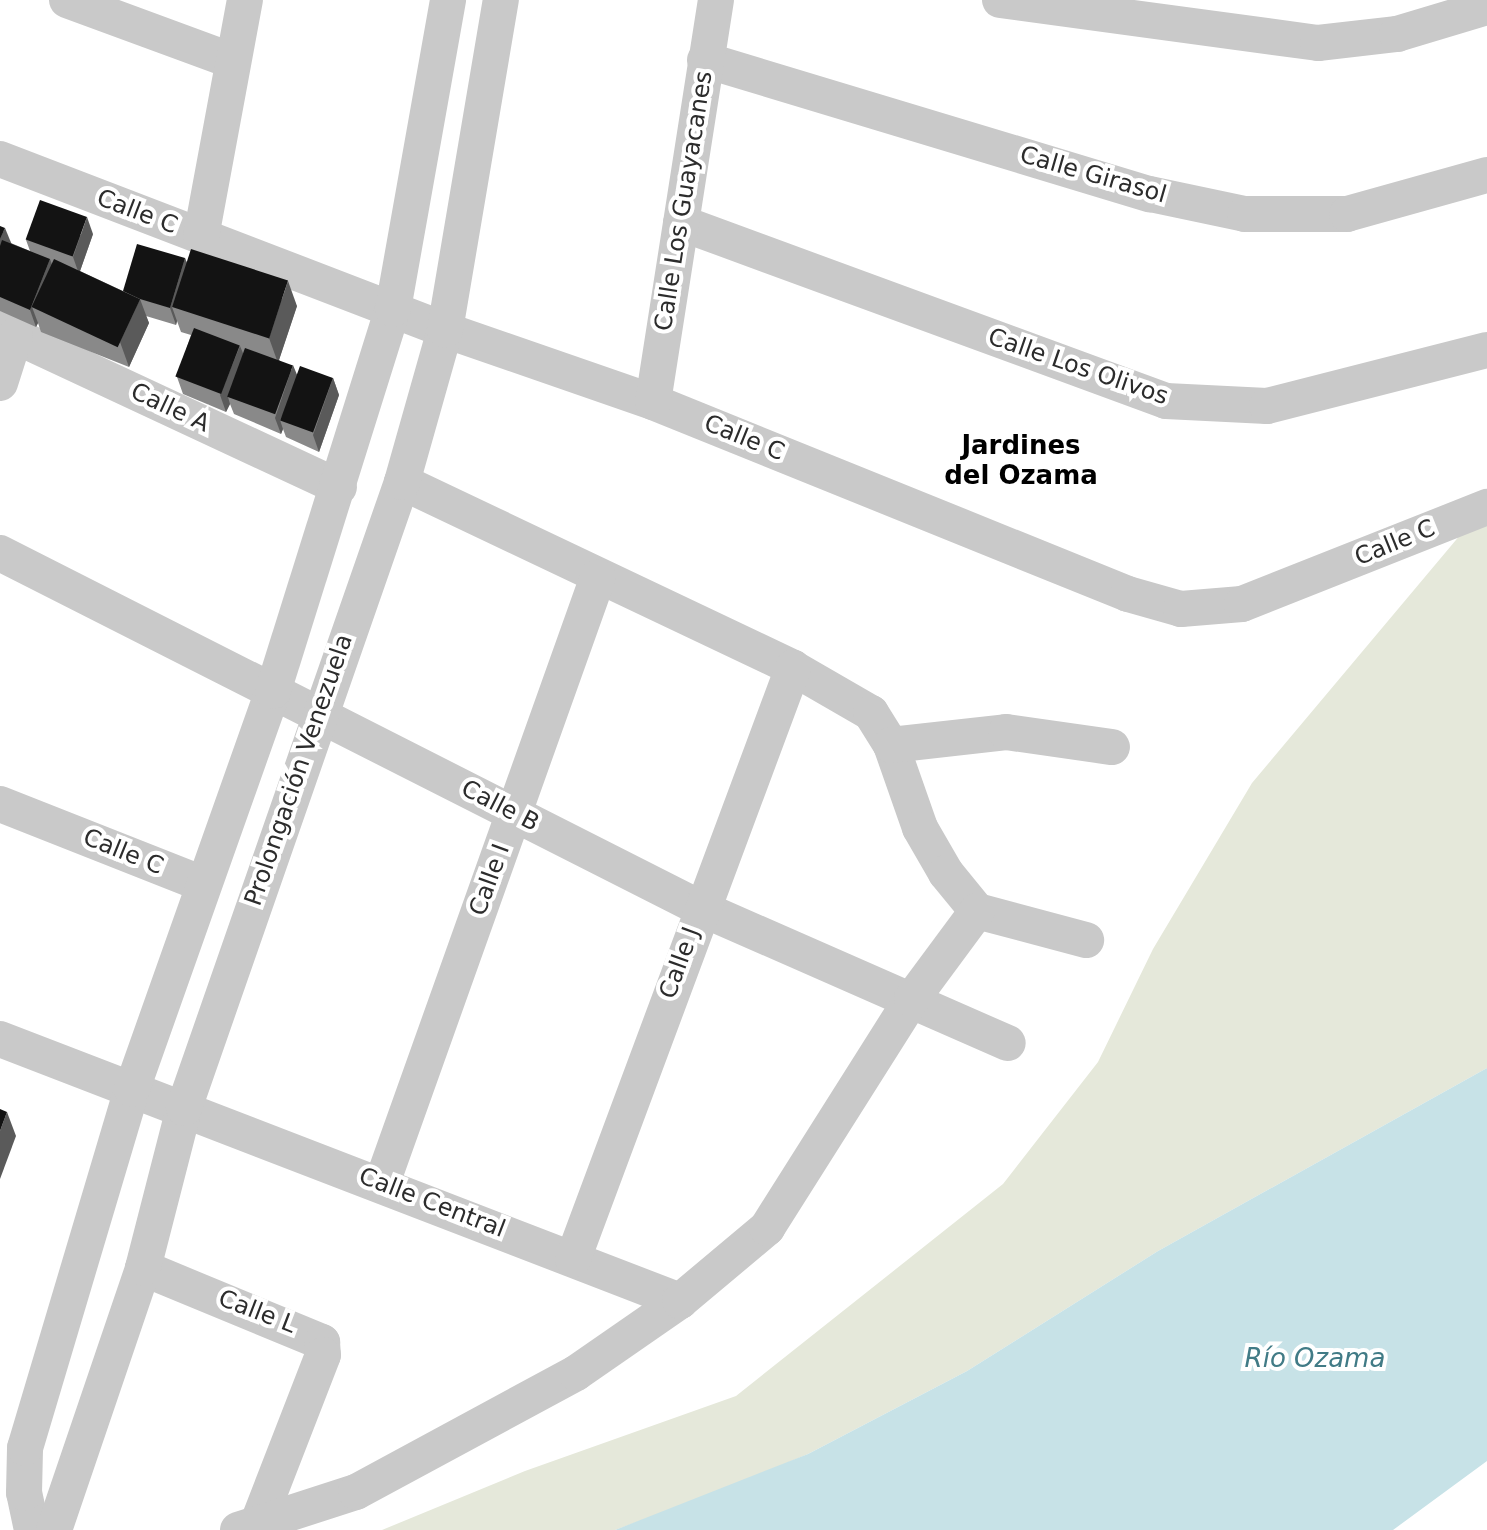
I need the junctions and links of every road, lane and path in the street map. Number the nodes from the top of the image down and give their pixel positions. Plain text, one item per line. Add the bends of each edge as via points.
1 (67, 0) edge
2 (245, 0) edge
3 (448, 0) edge
4 (501, 0) edge
5 (716, 0) edge
6 (1000, 0) edge
7 (1487, 7) edge
8 (230, 60) junction
9 (705, 60) junction
10 (0, 159) edge
11 (1487, 175) edge
12 (681, 223) junction
13 (201, 237) junction
14 (393, 309) junction
15 (445, 330) junction
16 (8, 332) edge
17 (1487, 350) edge
18 (0, 383) edge
19 (653, 402) junction
20 (402, 482) junction
21 (339, 487) junction
22 (1487, 507) edge
23 (0, 553) edge
24 (598, 577) junction
25 (793, 668) junction
26 (273, 691) junction
27 (318, 713) junction
28 (891, 745) junction
29 (1112, 747) dead end
30 (0, 804) edge
31 (513, 813) junction
32 (201, 883) junction
33 (700, 908) junction
34 (977, 911) junction
35 (1086, 940) dead end
36 (912, 999) junction
37 (0, 1039) edge
38 (1008, 1043) dead end
39 (132, 1089) junction
40 (184, 1108) junction
41 (382, 1183) junction
42 (573, 1259) junction
43 (143, 1268) junction
44 (680, 1301) junction
45 (248, 1527) edge
46 (32, 1530) edge
47 (54, 1530) edge

1 - 8 street
2 - 8 street
3 - 14 street
4 - 15 street, Prolongación Venezuela
5 - 9 street, Calle Los Guayacanes
6 - 7 street via 1318,43 1397,34
8 - 13 street
9 - 11 street, Calle Girasol via 1150,194 1245,214 1347,214
9 - 12 street, Calle Los Guayacanes
10 - 13 street, Calle C
12 - 17 street, Calle Los Olivos via 1166,401 1267,406
12 - 19 street, Calle Los Guayacanes
13 - 14 street, Calle C
14 - 15 street, Calle C
14 - 21 street
15 - 19 street, Calle C
15 - 20 street, Prolongación Venezuela
16 - 18 street
16 - 21 street, Calle A
19 - 22 street, Calle C via 1128,594 1181,609 1242,604
20 - 24 street
20 - 27 street, Prolongación Venezuela
21 - 26 street
23 - 26 street, Calle B
24 - 25 street
24 - 31 street, Calle I
25 - 28 street via 871,713
25 - 33 street, Calle J
26 - 27 street, Calle B
26 - 32 street
27 - 31 street, Calle B
27 - 40 street, Prolongación Venezuela
28 - 29 street via 1006,732
28 - 34 street via 920,828 946,873
30 - 32 street, Calle C
31 - 33 street, Calle B
31 - 41 street, Calle I
32 - 39 street
33 - 36 street, Calle B
33 - 42 street, Calle J
34 - 35 street
34 - 36 street
36 - 38 street, Calle B
36 - 44 street via 767,1228
37 - 39 street, Calle Central
39 - 40 street, Calle Central
39 - 46 street via 25,1448 24,1493
40 - 41 street, Calle Central
40 - 43 street, Prolongación Venezuela
41 - 42 street, Calle Central
42 - 44 street, Calle Central
43 - 45 street, Calle L via 322,1342 323,1355
43 - 47 street, Prolongación Venezuela
44 - 45 street via 576,1373 356,1492

